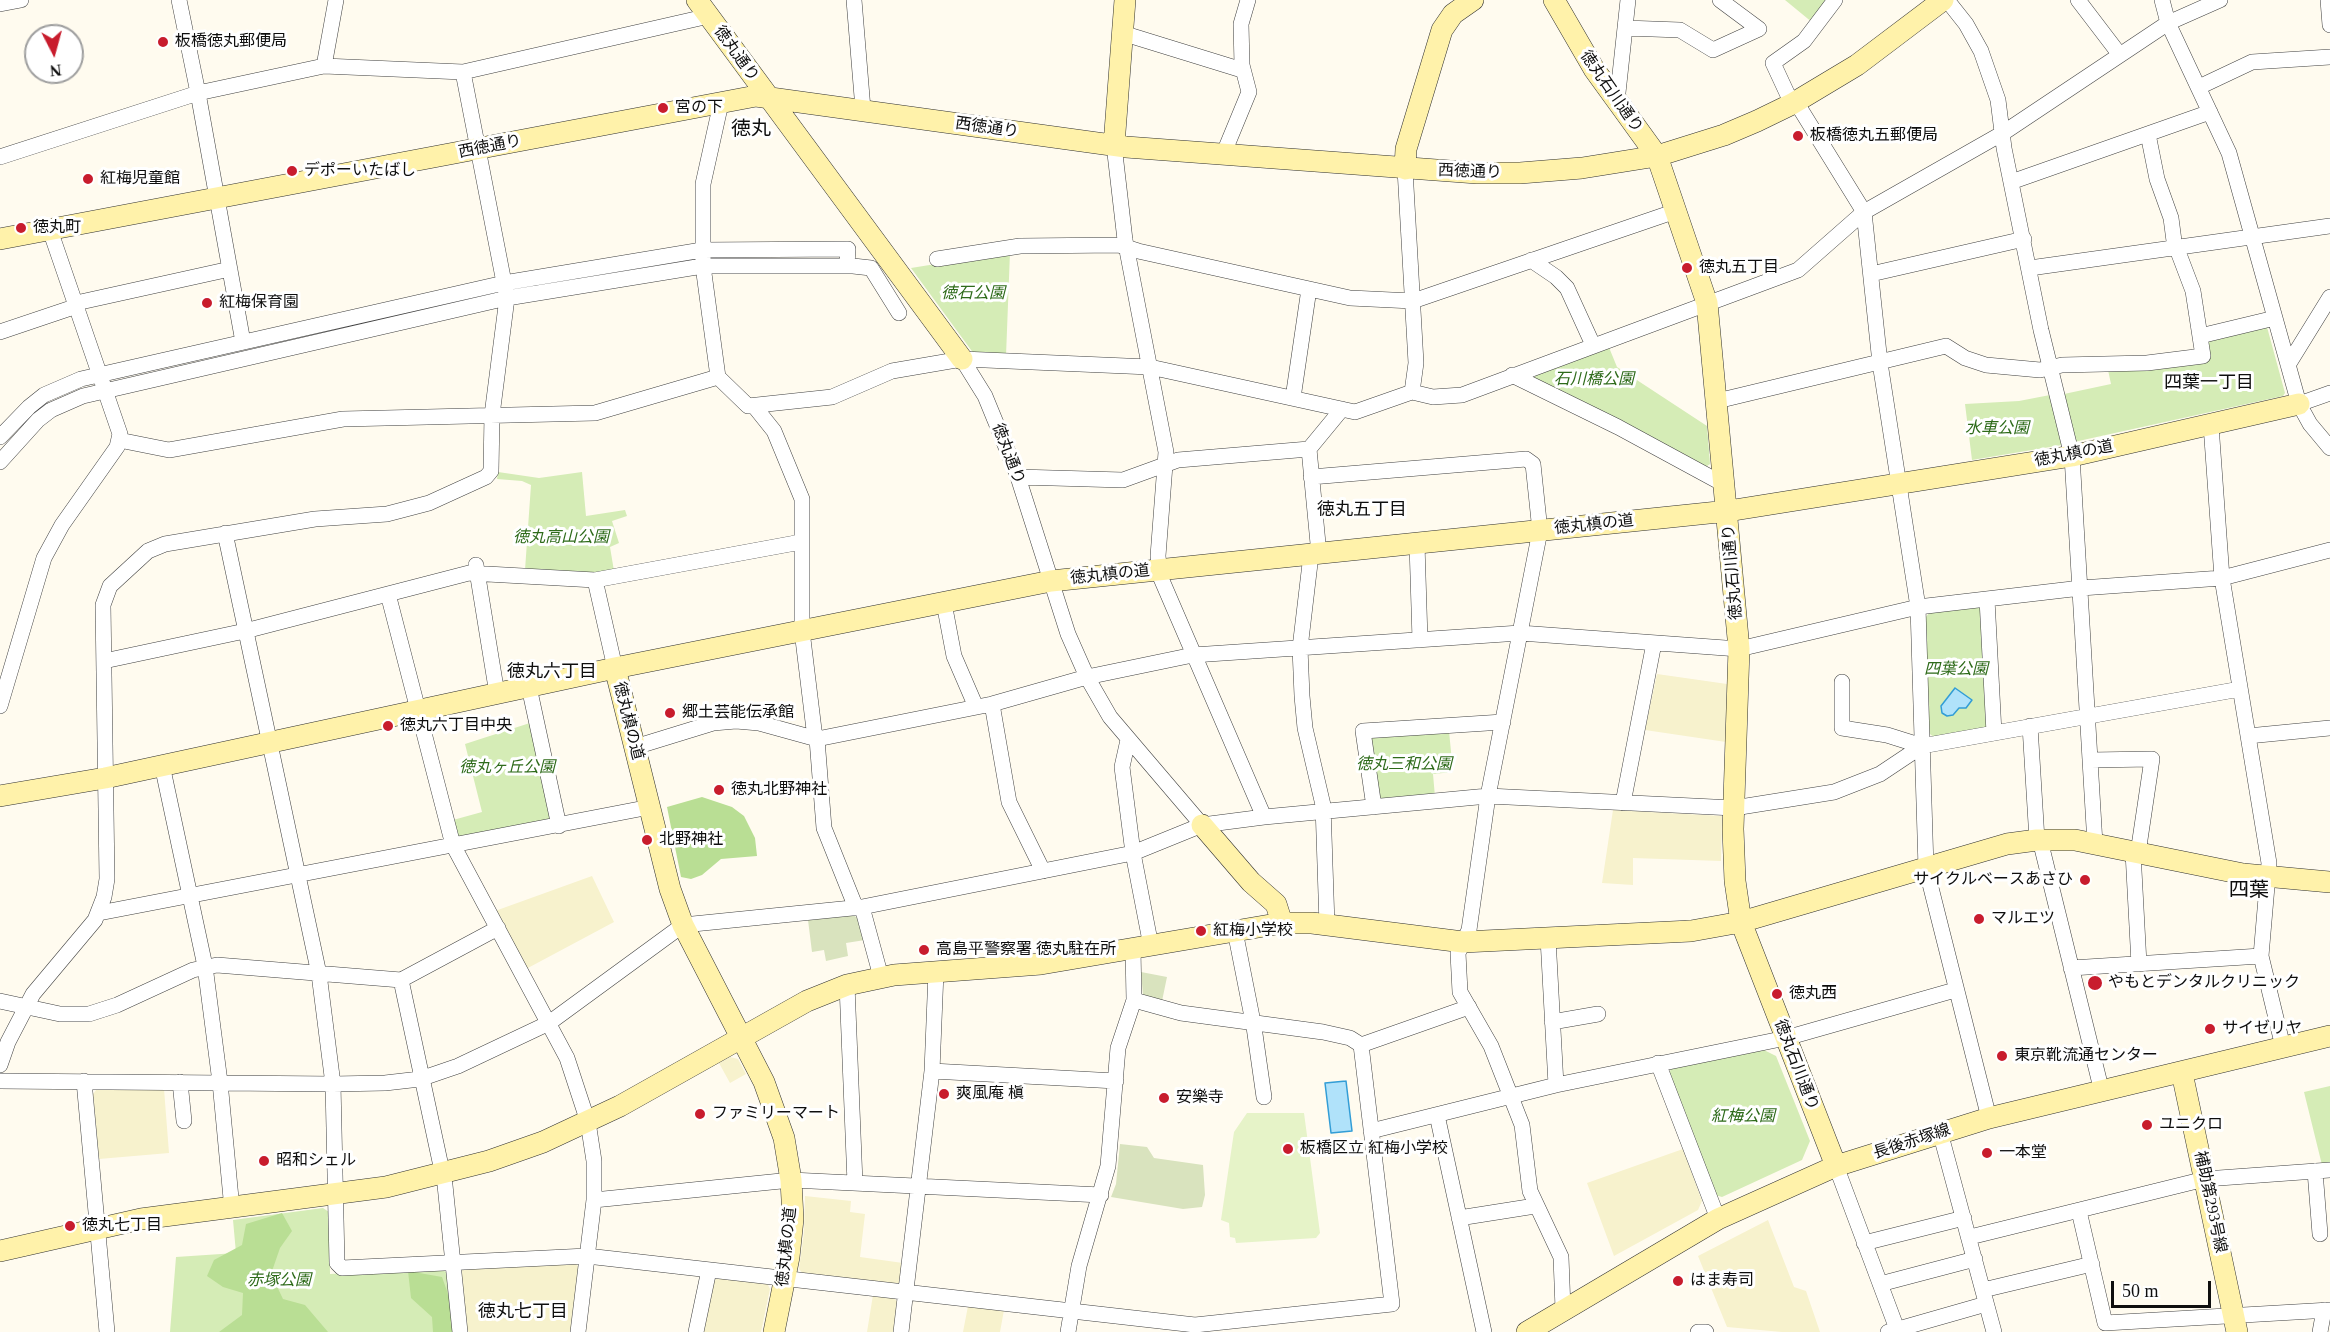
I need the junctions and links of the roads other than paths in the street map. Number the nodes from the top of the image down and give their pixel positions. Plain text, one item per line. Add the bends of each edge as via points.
1 (21, 0) edge
2 (178, 0) edge
3 (336, 0) edge
4 (854, 0) edge
5 (1125, 0) edge
6 (1248, 0) edge
7 (1473, 0) edge
8 (1554, 0) edge
9 (1628, 0) edge
10 (1720, 0) edge
11 (1835, 0) edge
12 (1945, 0) edge
13 (2078, 0) edge
14 (2162, 0) edge
15 (2220, 0) edge
16 (2328, 0) edge
17 (0, 4) edge
18 (703, 8) edge
19 (2168, 23) junction
20 (2330, 25) edge
21 (1625, 28) junction
22 (1122, 33) junction
23 (2120, 55) junction
24 (2330, 57) edge
25 (324, 66) junction
26 (1242, 70) junction
27 (463, 72) junction
28 (2199, 87) junction
29 (198, 93) junction
30 (770, 96) junction
31 (1617, 102) junction
32 (722, 103) junction
33 (1794, 103) junction
34 (863, 110) junction
35 (2210, 112) junction
36 (2003, 133) junction
37 (2148, 134) junction
38 (1114, 145) junction
39 (479, 149) junction
40 (1223, 155) junction
41 (1657, 156) junction
42 (0, 157) edge
43 (1405, 169) junction
44 (2011, 182) junction
45 (216, 199) junction
46 (1676, 211) junction
47 (1864, 212) junction
48 (2330, 226) edge
49 (50, 230) junction
50 (2253, 237) junction
51 (0, 239) edge
52 (2024, 239) junction
53 (1127, 247) junction
54 (2177, 247) junction
55 (702, 250) junction
56 (937, 259) dead end
57 (1531, 260) junction
58 (703, 266) junction
59 (847, 266) junction
60 (2030, 268) junction
61 (230, 269) junction
62 (1871, 274) junction
63 (1309, 289) junction
64 (506, 290) junction
65 (2330, 297) edge
66 (1413, 301) junction
67 (1707, 303) junction
68 (76, 305) junction
69 (899, 313) dead end
70 (2275, 318) junction
71 (0, 332) edge
72 (2200, 336) junction
73 (243, 342) junction
74 (1593, 345) junction
75 (962, 360) junction
76 (1880, 363) junction
77 (2288, 365) junction
78 (1150, 366) junction
79 (2051, 367) junction
80 (100, 374) junction
81 (1512, 375) junction
82 (718, 377) junction
83 (106, 390) junction
84 (1412, 392) junction
85 (2330, 393) edge
86 (1293, 398) junction
87 (1717, 401) junction
88 (2299, 404) junction
89 (753, 406) junction
90 (1342, 409) junction
91 (492, 415) junction
92 (2211, 425) junction
93 (0, 437) edge
94 (119, 440) junction
95 (2330, 448) edge
96 (1309, 449) junction
97 (2072, 456) junction
98 (0, 462) edge
99 (1166, 463) junction
100 (1018, 477) junction
101 (1311, 477) junction
102 (1898, 483) junction
103 (1725, 485) junction
104 (1728, 511) junction
105 (1540, 531) junction
106 (225, 533) junction
107 (801, 542) junction
108 (1417, 544) junction
109 (2330, 550) edge
110 (1315, 554) junction
111 (477, 569) junction
112 (1159, 570) junction
113 (2222, 578) junction
114 (595, 580) junction
115 (1051, 581) junction
116 (2081, 588) junction
117 (388, 594) junction
118 (1987, 599) junction
119 (944, 603) junction
120 (1918, 607) junction
121 (245, 631) junction
122 (802, 631) junction
123 (1520, 633) junction
124 (1420, 640) junction
125 (1654, 643) junction
126 (1300, 648) junction
127 (1739, 649) junction
128 (1193, 655) junction
129 (104, 661) junction
130 (615, 668) junction
131 (1087, 677) junction
132 (1842, 682) dead end
133 (529, 687) junction
134 (2240, 689) junction
135 (497, 693) junction
136 (992, 704) junction
137 (0, 706) edge
138 (976, 707) junction
139 (419, 710) junction
140 (2087, 716) junction
141 (1503, 722) junction
142 (2030, 726) junction
143 (2330, 728) edge
144 (1994, 733) junction
145 (2248, 736) junction
146 (816, 739) junction
147 (1128, 740) junction
148 (269, 742) junction
149 (1922, 746) junction
150 (635, 747) junction
151 (2091, 760) junction
152 (162, 765) junction
153 (105, 778) junction
154 (0, 796) edge
155 (1488, 796) junction
156 (1623, 803) junction
157 (650, 807) junction
158 (1374, 807) junction
159 (1734, 808) junction
160 (1323, 812) junction
161 (1264, 818) junction
162 (1202, 825) junction
163 (559, 826) junction
164 (2038, 840) junction
165 (2095, 843) junction
166 (453, 845) junction
167 (2136, 853) junction
168 (1133, 854) junction
169 (1926, 868) junction
170 (1043, 871) junction
171 (298, 875) junction
172 (2268, 878) junction
173 (2330, 882) edge
174 (190, 897) junction
175 (859, 908) junction
176 (99, 913) junction
177 (1741, 922) junction
178 (1282, 923) junction
179 (683, 925) junction
180 (1328, 925) junction
181 (498, 928) junction
182 (1235, 931) junction
183 (1548, 938) junction
184 (1463, 942) junction
185 (1142, 947) junction
186 (2261, 956) junction
187 (2139, 964) junction
188 (205, 966) junction
189 (2071, 968) junction
190 (936, 972) junction
191 (319, 974) junction
192 (880, 977) junction
193 (401, 980) junction
194 (847, 985) junction
195 (1955, 990) junction
196 (1134, 1000) junction
197 (0, 1001) edge
198 (26, 1006) junction
199 (1469, 1007) junction
200 (1598, 1014) dead end
201 (1252, 1022) junction
202 (1552, 1022) junction
203 (549, 1023) junction
204 (2330, 1036) edge
205 (740, 1038) junction
206 (1786, 1038) junction
207 (1361, 1045) junction
208 (2283, 1047) junction
209 (1658, 1063) junction
210 (0, 1065) edge
211 (932, 1071) junction
212 (2182, 1073) junction
213 (420, 1079) junction
214 (0, 1081) edge
215 (84, 1081) junction
216 (180, 1082) junction
217 (220, 1082) junction
218 (1116, 1082) junction
219 (333, 1084) junction
220 (1556, 1085) junction
221 (2102, 1092) junction
222 (1510, 1096) junction
223 (1264, 1097) dead end
224 (1437, 1115) junction
225 (1989, 1118) junction
226 (184, 1120) dead end
227 (588, 1122) junction
228 (1371, 1131) junction
229 (1940, 1132) junction
230 (1836, 1166) junction
231 (2322, 1171) edge
232 (443, 1174) junction
233 (2205, 1179) junction
234 (791, 1180) junction
235 (855, 1183) junction
236 (919, 1187) junction
237 (335, 1195) junction
238 (1101, 1195) junction
239 (594, 1200) junction
240 (1535, 1206) junction
241 (231, 1209) junction
242 (2079, 1211) junction
243 (1459, 1218) junction
244 (1964, 1218) junction
245 (1718, 1219) junction
246 (97, 1227) junction
247 (2320, 1234) dead end
248 (1970, 1238) junction
249 (1864, 1243) junction
250 (0, 1251) edge
251 (587, 1256) junction
252 (1975, 1259) junction
253 (452, 1263) junction
254 (2092, 1264) junction
255 (709, 1270) junction
256 (785, 1278) junction
257 (1880, 1284) junction
258 (906, 1293) junction
259 (1985, 1297) junction
260 (1563, 1309) junction
261 (2327, 1310) edge
262 (1071, 1311) junction
263 (2236, 1323) edge
264 (1271, 1325) edge
265 (1175, 1328) edge
266 (1530, 1331) edge
267 (1893, 1331) edge
268 (107, 1332) edge
269 (460, 1332) edge
270 (578, 1332) edge
271 (696, 1332) edge
272 (774, 1332) edge
273 (901, 1332) edge
274 (1068, 1332) edge
275 (1484, 1332) edge
276 (1698, 1332) edge
277 (1706, 1332) edge
278 (1994, 1332) edge
279 (2320, 1332) edge

1 - 17 street
2 - 29 street
3 - 25 street
4 - 34 street
5 - 22 street
6 - 26 street via 1241,24
7 - 43 street via 1453,14 1442,30 1406,149
8 - 31 street, 徳丸石川通り via 1579,47
9 - 21 street
10 - 21 street via 1759,29 1755,35 1713,50 1680,30
11 - 33 street via 1803,41 1770,59
12 - 33 street, 西徳通り via 1857,65
12 - 36 street via 1966,24 1981,51 1998,100
13 - 23 street
14 - 19 street
15 - 19 street
16 - 20 street
18 - 27 street
18 - 30 street, 徳丸通り
19 - 23 street
19 - 28 street
21 - 31 street
22 - 26 street
22 - 38 street
23 - 36 street
24 - 28 street via 2252,62
25 - 27 street
25 - 29 street
26 - 40 street via 1249,92
27 - 39 street
28 - 35 street
29 - 42 street
29 - 45 street
30 - 32 street, 西徳通り
30 - 34 street, 西徳通り
30 - 75 street, 徳丸通り
31 - 41 street, 徳丸石川通り
32 - 39 street, 西徳通り
32 - 55 street via 703,183
33 - 41 street, 西徳通り via 1724,135
33 - 47 street
34 - 38 street, 西徳通り
35 - 37 street
35 - 50 street via 2229,153
36 - 44 street
36 - 47 street
37 - 44 street
37 - 54 street
38 - 40 street, 西徳通り
38 - 53 street
39 - 45 street, 西徳通り
39 - 64 street
40 - 43 street, 西徳通り
41 - 43 street, 西徳通り via 1520,173
41 - 46 street, 徳丸石川通り
43 - 66 street
44 - 52 street
45 - 49 street, 西徳通り
45 - 61 street
46 - 57 street
46 - 67 street, 徳丸石川通り
47 - 62 street
47 - 67 street via 1798,270
48 - 50 street
49 - 51 street, 西徳通り
49 - 68 street
50 - 54 street
50 - 70 street
52 - 60 street
52 - 62 street
53 - 56 street via 1020,246
53 - 63 street
53 - 78 street
54 - 60 street
54 - 72 street via 2193,291
55 - 58 street
55 - 59 street via 848,249
55 - 64 street
57 - 66 street
57 - 74 street via 1567,288
58 - 59 street
58 - 64 street
58 - 82 street
59 - 69 street via 871,268
60 - 79 street
61 - 68 street
61 - 73 street
62 - 76 street
63 - 66 street via 1350,298
63 - 86 street
64 - 73 street
64 - 83 street
64 - 91 street
65 - 77 street
66 - 84 street via 1416,363
67 - 74 street
67 - 87 street, 徳丸石川通り
68 - 71 street
68 - 80 street
70 - 72 street
70 - 77 street
72 - 79 street via 2203,357
73 - 80 street
74 - 81 street
75 - 78 street
75 - 89 street via 892,371 832,396
75 - 100 street, 徳丸通り via 985,396
76 - 79 street via 1946,346 1965,358 1986,364 2040,370
76 - 87 street
76 - 102 street
77 - 88 street
78 - 86 street
78 - 99 street
79 - 97 street
80 - 83 street
80 - 93 street via 44,395
81 - 84 street via 1453,397
81 - 103 street
82 - 89 street via 739,400
82 - 91 street via 595,413
83 - 94 street
83 - 98 street via 51,410
84 - 90 street via 1355,412
85 - 88 street
86 - 90 street
87 - 103 street, 徳丸石川通り
88 - 92 street, 徳丸槙の道
88 - 95 street
89 - 107 street via 774,431 802,499
90 - 96 street
91 - 94 street via 343,419 169,450
91 - 106 street via 491,471 447,498 387,514 315,519
92 - 97 street, 徳丸槙の道
92 - 113 street
94 - 137 street via 44,558
96 - 99 street
96 - 101 street
97 - 102 street, 徳丸槙の道
97 - 116 street
99 - 100 street via 1123,480
99 - 112 street
100 - 115 street, 徳丸通り
101 - 105 street via 1526,459 1533,464
101 - 110 street
102 - 104 street, 徳丸槙の道
102 - 120 street
103 - 104 street, 徳丸石川通り
104 - 105 street, 徳丸槙の道
104 - 127 street, 徳丸石川通り
105 - 108 street, 徳丸槙の道
105 - 123 street
106 - 121 street
106 - 129 street via 148,551 110,586 103,604
107 - 114 street
107 - 122 street
108 - 110 street, 徳丸槙の道
108 - 124 street
109 - 113 street
110 - 112 street, 徳丸槙の道
110 - 126 street
111 - 114 street
111 - 117 street
111 - 135 street
112 - 115 street, 徳丸槙の道
112 - 128 street
113 - 116 street
113 - 134 street
114 - 130 street
115 - 119 street, 徳丸槙の道
115 - 131 street, 徳丸通り
116 - 118 street
116 - 140 street
117 - 121 street
117 - 139 street
118 - 120 street
118 - 144 street
119 - 122 street, 徳丸槙の道
119 - 138 street via 954,656
120 - 127 street
120 - 149 street
121 - 129 street
121 - 148 street
122 - 130 street, 徳丸槙の道
122 - 146 street
123 - 124 street
123 - 125 street
123 - 141 street
124 - 126 street
125 - 127 street
125 - 156 street
126 - 128 street
126 - 160 street via 1305,728
127 - 159 street, 徳丸石川通り
128 - 131 street
128 - 161 street
129 - 153 street
130 - 133 street
130 - 150 street, 徳丸槙の道
131 - 136 street
131 - 147 street, 徳丸通り
132 - 149 street via 1842,728 1887,735
133 - 135 street
133 - 163 street
134 - 140 street
134 - 145 street
135 - 139 street
136 - 138 street
136 - 170 street via 1009,802
138 - 146 street
139 - 148 street
139 - 166 street
140 - 142 street
140 - 151 street
141 - 155 street
141 - 158 street via 1363,731
142 - 144 street
142 - 164 street
143 - 145 street
144 - 149 street
145 - 172 street via 2269,863
146 - 150 street via 759,723 736,721 713,723
146 - 175 street via 826,835
147 - 162 street, 徳丸通り
147 - 168 street via 1122,767
148 - 152 street
148 - 171 street
149 - 159 street via 1880,774 1834,792
149 - 169 street
150 - 157 street, 徳丸槙の道
151 - 165 street
151 - 167 street via 2152,759
152 - 153 street
152 - 174 street
153 - 154 street
153 - 176 street via 107,879
155 - 156 street
155 - 158 street
155 - 184 street via 1469,930
156 - 159 street
157 - 163 street
157 - 179 street, 徳丸槙の道
158 - 160 street
159 - 177 street, 徳丸石川通り via 1735,881
160 - 161 street
160 - 180 street
161 - 162 street
162 - 168 street
162 - 178 street, 徳丸通り via 1251,882 1276,904
163 - 166 street
164 - 165 street
164 - 169 street via 2007,844
164 - 189 street
165 - 167 street
166 - 171 street
166 - 181 street
167 - 172 street
167 - 187 street
168 - 170 street
168 - 185 street
169 - 177 street
169 - 195 street
170 - 175 street
171 - 174 street
171 - 191 street
172 - 173 street
172 - 186 street
174 - 176 street
174 - 188 street
175 - 179 street
175 - 192 street
176 - 198 street
177 - 183 street via 1691,931
177 - 206 street, 徳丸石川通り
178 - 180 street
178 - 182 street
179 - 203 street
179 - 205 street, 徳丸槙の道
180 - 184 street
181 - 193 street
181 - 203 street
182 - 185 street
182 - 201 street
183 - 184 street
183 - 202 street
184 - 199 street via 1458,953 1460,992
185 - 190 street via 1041,964
185 - 196 street
186 - 187 street
186 - 208 street
187 - 189 street
188 - 191 street
188 - 198 street via 89,1014 60,1014
188 - 217 street
189 - 221 street
190 - 192 street
190 - 211 street
191 - 193 street
191 - 219 street
192 - 194 street
193 - 213 street
194 - 205 street via 794,1007
194 - 235 street
195 - 206 street
195 - 225 street
196 - 201 street via 1181,1013
196 - 218 street via 1118,1048
197 - 198 street
198 - 210 street
199 - 207 street
199 - 222 street via 1491,1046
200 - 202 street
201 - 207 street via 1323,1032 1350,1038
201 - 223 street
202 - 220 street
203 - 213 street via 458,1066
203 - 227 street via 572,1069
204 - 208 street, 長後赤塚線
205 - 227 street
205 - 234 street, 徳丸槙の道 via 773,1105
206 - 209 street
206 - 230 street, 徳丸石川通り
207 - 228 street
208 - 212 street, 長後赤塚線
209 - 220 street
209 - 245 street
211 - 218 street
211 - 236 street
212 - 221 street, 長後赤塚線
212 - 233 street, 補助第293号線
213 - 219 street
213 - 232 street
214 - 215 street
215 - 216 street
215 - 246 street
216 - 217 street
216 - 226 street
217 - 219 street
217 - 241 street
218 - 238 street via 1108,1166
219 - 237 street
220 - 222 street
221 - 225 street, 長後赤塚線
222 - 224 street
222 - 240 street via 1522,1125
224 - 228 street
224 - 243 street
225 - 229 street, 長後赤塚線
227 - 232 street via 516,1152
227 - 239 street
228 - 264 street via 1392,1304
229 - 230 street, 長後赤塚線
229 - 244 street
230 - 245 street, 長後赤塚線
230 - 249 street
231 - 233 street
231 - 247 street
232 - 237 street
232 - 253 street
233 - 242 street
233 - 263 street, 補助第293号線
234 - 235 street
234 - 239 street
234 - 256 street, 徳丸槙の道 via 793,1220
235 - 236 street
236 - 238 street
236 - 258 street
237 - 241 street
237 - 253 street via 337,1263 342,1268
238 - 262 street via 1079,1266
239 - 251 street
240 - 243 street
240 - 260 street via 1561,1257
241 - 246 street
242 - 248 street
242 - 254 street
243 - 275 street
244 - 248 street
244 - 249 street
245 - 260 street, 長後赤塚線
246 - 250 street
246 - 268 street
248 - 252 street
249 - 257 street
251 - 253 street
251 - 255 street
251 - 270 street
252 - 257 street
252 - 259 street
253 - 269 street
254 - 259 street
254 - 263 street via 2105,1323
255 - 256 street
255 - 271 street
256 - 258 street
256 - 272 street, 徳丸槙の道
257 - 267 street
258 - 262 street
258 - 273 street
259 - 267 street
259 - 278 street
260 - 266 street, 長後赤塚線
261 - 263 street
261 - 279 street
262 - 265 street
262 - 274 street
264 - 265 street
276 - 277 street

